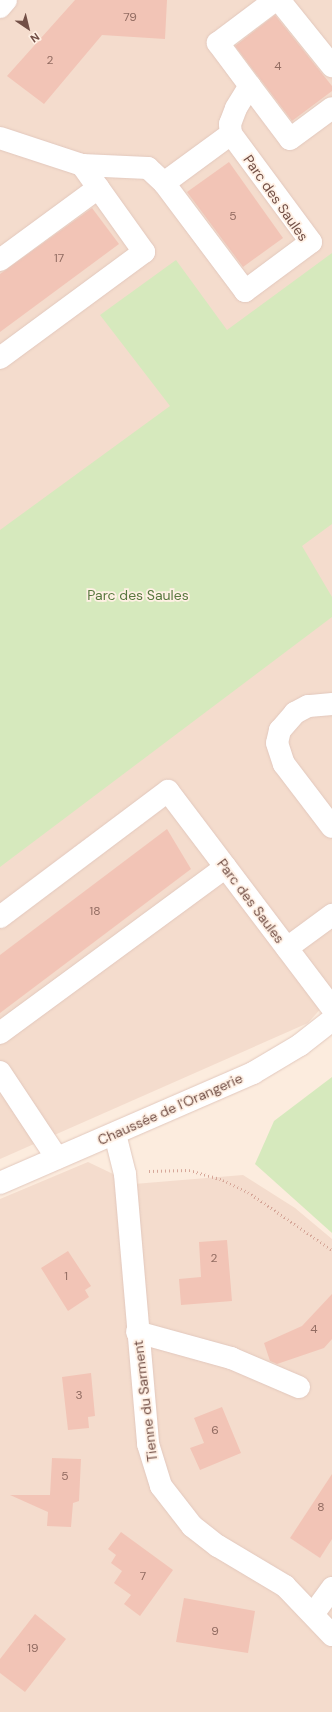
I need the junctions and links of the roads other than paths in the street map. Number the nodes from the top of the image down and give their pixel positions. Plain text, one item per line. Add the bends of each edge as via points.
1 (6, 0) edge
2 (275, 0) edge
3 (279, 0) edge
4 (0, 7) edge
5 (332, 66) edge
6 (250, 86) junction
7 (332, 108) edge
8 (231, 134) junction
9 (0, 138) edge
10 (82, 165) junction
11 (164, 183) junction
12 (98, 188) junction
13 (0, 260) edge
14 (0, 358) edge
15 (332, 704) edge
16 (332, 827) edge
17 (226, 867) junction
18 (332, 915) edge
19 (0, 917) edge
20 (287, 948) junction
21 (332, 1008) edge
22 (332, 1020) edge
23 (0, 1033) edge
24 (0, 1072) edge
25 (115, 1134) junction
26 (57, 1158) junction
27 (0, 1183) edge
28 (137, 1332) junction
29 (299, 1387) dead end
30 (332, 1588) edge
31 (314, 1613) junction
32 (332, 1636) edge

1 - 4 street
2 - 6 street via 218,43
3 - 5 street
6 - 7 street via 290,140
6 - 8 street via 236,108 230,124
8 - 11 street
8 - 11 street, Parc des Saules via 311,242 244,291
9 - 10 street
10 - 11 street via 133,165 157,174
10 - 12 street
12 - 13 street
12 - 14 street via 144,252
15 - 16 street via 308,706 295,713 280,730 277,743 284,764
17 - 19 street, Parc des Saules via 168,791
17 - 20 street, Parc des Saules
17 - 23 street
18 - 20 street, Parc des Saules
20 - 21 street, Parc des Saules
22 - 25 street, Chaussée de l'Orangerie via 300,1045 253,1073
24 - 26 street
25 - 26 street, Chaussée de l'Orangerie
25 - 28 street, Tienne du Sarment via 126,1174
26 - 27 street, Chaussée de l'Orangerie
28 - 29 street via 231,1358
28 - 31 street, Tienne du Sarment via 148,1444 153,1467 168,1499 192,1526 218,1546 285,1586
30 - 31 street
31 - 32 street, Tienne du Sarment

